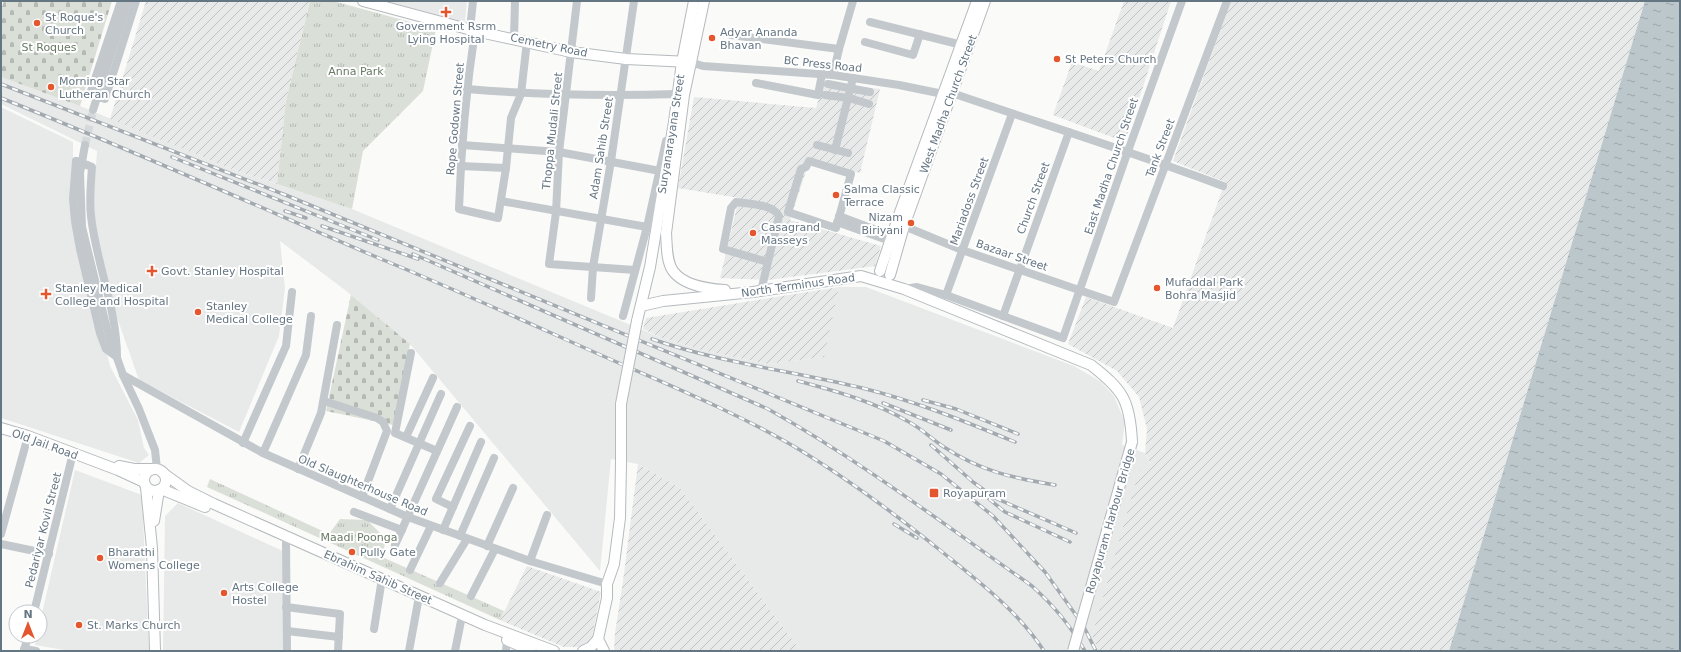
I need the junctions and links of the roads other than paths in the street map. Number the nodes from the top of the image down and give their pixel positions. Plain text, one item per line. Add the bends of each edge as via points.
1 (121, 1) edge
2 (128, 1) edge
3 (136, 1) edge
4 (362, 1) edge
5 (473, 1) edge
6 (515, 1) edge
7 (577, 1) edge
8 (634, 1) edge
9 (694, 1) edge
10 (704, 1) edge
11 (853, 1) edge
12 (981, 1) edge
13 (1182, 1) edge
14 (1227, 1) edge
15 (870, 22) dead end
16 (473, 30) junction
17 (920, 34) junction
18 (730, 35) dead end
19 (514, 38) junction
20 (527, 41) junction
21 (865, 42) dead end
22 (965, 46) junction
23 (839, 49) junction
24 (571, 52) junction
25 (626, 59) junction
26 (686, 62) junction
27 (822, 74) junction
28 (833, 75) junction
29 (854, 78) junction
30 (756, 83) dead end
31 (828, 84) dead end
32 (851, 88) junction
33 (467, 89) junction
34 (870, 92) dead end
35 (947, 93) junction
36 (522, 94) junction
37 (678, 94) junction
38 (567, 95) junction
39 (825, 95) dead end
40 (620, 96) junction
41 (848, 98) junction
42 (868, 104) dead end
43 (93, 110) tunnel mouth
44 (1012, 114) junction
45 (674, 122) junction
46 (1069, 132) junction
47 (85, 145) tunnel mouth
48 (462, 145) junction
49 (816, 145) dead end
50 (508, 148) junction
51 (835, 150) junction
52 (1128, 151) junction
53 (560, 152) junction
54 (848, 153) dead end
55 (611, 161) junction
56 (1166, 164) junction
57 (460, 166) junction
58 (506, 168) junction
59 (660, 171) junction
60 (1223, 186) dead end
61 (502, 201) junction
62 (556, 212) junction
63 (601, 219) junction
64 (838, 219) junction
65 (904, 226) junction
66 (647, 227) junction
67 (891, 239) junction
68 (962, 250) junction
69 (768, 262) junction
70 (593, 267) junction
71 (1019, 269) junction
72 (635, 270) junction
73 (880, 271) junction
74 (890, 275) junction
75 (861, 276) junction
76 (904, 289) junction
77 (1080, 290) junction
78 (292, 292) dead end
79 (757, 292) junction
80 (946, 295) junction
81 (591, 298) dead end
82 (1114, 302) joint
83 (641, 306) junction
84 (311, 316) dead end
85 (623, 316) dead end
86 (1003, 316) junction
87 (337, 324) dead end
88 (1038, 345) joint
89 (411, 353) dead end
90 (116, 357) junction
91 (123, 376) junction
92 (433, 378) dead end
93 (441, 394) dead end
94 (324, 401) junction
95 (457, 407) dead end
96 (470, 426) dead end
97 (1, 428) edge
98 (28, 436) junction
99 (406, 438) junction
100 (481, 442) dead end
101 (243, 443) junction
102 (419, 443) junction
103 (437, 451) junction
104 (73, 453) junction
105 (263, 453) junction
106 (494, 458) dead end
107 (90, 460) junction
108 (298, 469) junction
109 (158, 470) junction
110 (145, 485) junction
111 (513, 488) dead end
112 (160, 490) junction
113 (362, 497) junction
114 (453, 507) junction
115 (390, 509) junction
116 (354, 512) dead end
117 (547, 515) dead end
118 (408, 517) junction
119 (431, 526) junction
120 (402, 530) junction
121 (443, 530) junction
122 (1, 534) edge
123 (463, 538) junction
124 (286, 543) junction
125 (1, 544) edge
126 (395, 545) dead end
127 (152, 548) junction
128 (491, 548) junction
129 (49, 554) junction
130 (530, 562) junction
131 (410, 570) dead end
132 (440, 583) dead end
133 (607, 584) junction
134 (381, 585) junction
135 (471, 596) dead end
136 (418, 602) junction
137 (36, 604) edge
138 (286, 607) junction
139 (461, 621) junction
140 (374, 629) dead end
141 (287, 631) junction
142 (339, 637) junction
143 (598, 639) junction
144 (507, 640) junction
145 (24, 650) edge
146 (36, 651) edge
147 (155, 651) edge
148 (287, 651) edge
149 (338, 651) edge
150 (408, 651) edge
151 (455, 651) edge
152 (506, 651) edge
153 (530, 651) edge
154 (554, 651) edge
155 (583, 651) edge
156 (596, 651) edge
157 (604, 651) edge
158 (1073, 651) edge

1 - 3 street, bridge via 90,94 105,99
2 - 43 street
4 - 16 main road, Cemetry Road
5 - 16 street, Rope Godown Street
6 - 19 street
7 - 24 street, Thoppa Mudali Street
8 - 25 street, Adam Sahib Street
9 - 26 main road, Suryanarayana Street
10 - 26 main road, Suryanarayana Street
11 - 23 street
12 - 22 main road, West Madha Church Street
13 - 52 street, East Madha Church Street
14 - 56 street, Tank Street
15 - 17 street
16 - 19 main road, Cemetry Road
16 - 33 street, Rope Godown Street
17 - 21 street via 913,55
17 - 22 street
18 - 23 street
19 - 20 main road, Cemetry Road
20 - 24 main road, Cemetry Road
20 - 36 street
22 - 35 main road, West Madha Church Street
23 - 28 street
24 - 25 main road, Cemetry Road
24 - 38 street, Thoppa Mudali Street
25 - 26 main road, Cemetry Road
25 - 40 street, Adam Sahib Street
26 - 27 street, BC Press Road via 703,66
26 - 37 main road, Suryanarayana Street
26 - 79 main road, Suryanarayana Street via 666,233 667,254 672,270 681,279 695,285
27 - 28 street, BC Press Road
27 - 30 street via 818,95
28 - 29 street, BC Press Road
29 - 32 street
29 - 35 street, BC Press Road
31 - 32 street
32 - 34 street
32 - 41 street
33 - 36 street
33 - 48 street, Rope Godown Street
35 - 44 street, BC Press Road
35 - 65 main road, West Madha Church Street
35 - 67 main road, West Madha Church Street
36 - 38 street
36 - 50 street via 511,118
37 - 40 street
37 - 45 main road, Suryanarayana Street
38 - 40 street
38 - 53 street, Thoppa Mudali Street
39 - 41 street
40 - 55 street, Adam Sahib Street
41 - 42 street
41 - 51 street
44 - 46 street, BC Press Road
44 - 68 street, Mariadoss Street
45 - 59 street via 667,136
45 - 83 main road, Suryanarayana Street
46 - 52 street, BC Press Road
46 - 71 street, Church Street
47 - 90 street via 80,173 82,224
48 - 50 street
48 - 57 street, Rope Godown Street
49 - 51 street
50 - 53 street
50 - 58 street
51 - 54 street
52 - 56 street, BC Press Road
52 - 77 street, East Madha Church Street
53 - 55 street
53 - 62 street, Thoppa Mudali Street
55 - 59 street
55 - 63 street, Adam Sahib Street
56 - 60 street, BC Press Road
56 - 82 street, Tank Street
57 - 58 street
57 - 61 street, Rope Godown Street via 460,209 498,218
58 - 61 street
59 - 66 street
61 - 62 street
62 - 63 street
62 - 70 street, Thoppa Mudali Street via 549,264
63 - 66 street
63 - 70 street, Adam Sahib Street
64 - 64 street via 851,174 809,161 801,170 788,212 836,228
64 - 67 street
65 - 68 street, Bazaar Street
65 - 74 main road, West Madha Church Street
66 - 72 street
67 - 73 main road, West Madha Church Street
68 - 71 street, Bazaar Street
68 - 80 street, Mariadoss Street
69 - 69 street via 779,216 777,211 734,203 723,249
69 - 79 street
70 - 72 street
70 - 81 street, Adam Sahib Street
71 - 77 street, Bazaar Street
71 - 86 street, Church Street
72 - 85 street
73 - 74 main road
73 - 75 main road
74 - 76 main road
75 - 76 main road, North Terminus Road
75 - 79 main road, North Terminus Road
76 - 80 street via 917,287
76 - 88 main road, North Terminus Road
77 - 82 street, Bazaar Street
77 - 86 street, East Madha Church Street via 1064,338
78 - 101 street via 286,346
79 - 83 main road, North Terminus Road via 663,300
80 - 86 street
83 - 133 main road, Suryanarayana Street, bridge via 621,404 620,518 614,564
84 - 105 street via 306,355
87 - 94 street
88 - 158 main road, Royapuram Harbour Bridge, bridge via 1091,365 1113,382 1125,400 1131,423 1132,442
89 - 99 street via 395,433
90 - 90 street, bridge via 116,338 91,215 92,167 76,161 74,199 80,249 100,333 106,349
90 - 91 street
91 - 101 street, Old Slaughterhouse Road
91 - 109 street via 155,450
92 - 99 street
93 - 102 street
94 - 108 street
94 - 113 street via 384,422 387,431
95 - 103 street
96 - 114 street via 436,499
97 - 98 main road, Old Jail Road
98 - 104 main road, Old Jail Road
98 - 122 street
99 - 102 street
100 - 114 street
101 - 105 street, Old Slaughterhouse Road
102 - 103 street
102 - 115 street
103 - 118 street
104 - 107 main road, Old Jail Road
104 - 129 street, Pedariyar Kovil Street
105 - 108 street, Old Slaughterhouse Road
106 - 123 street
107 - 109 main road, Old Jail Road via 134,469
107 - 110 main road, Old Jail Road
108 - 113 street, Old Slaughterhouse Road
109 - 110 main road via 147,472
109 - 112 main road via 166,480
109 - 154 main road, Ebrahim Sahib Street via 188,491 214,504 485,625
110 - 112 main road via 154,491
110 - 127 main road
111 - 128 street
112 - 124 main road, Ebrahim Sahib Street via 212,509
112 - 127 main road
113 - 115 street, Old Slaughterhouse Road
114 - 121 street
115 - 118 street, Old Slaughterhouse Road
116 - 120 street
117 - 130 street
118 - 119 street, Old Slaughterhouse Road
118 - 120 street
119 - 121 street, Old Slaughterhouse Road
119 - 131 street
120 - 126 street
121 - 123 street, Old Slaughterhouse Road
123 - 128 street, Old Slaughterhouse Road
123 - 132 street
124 - 134 main road, Ebrahim Sahib Street
124 - 138 street
125 - 129 street
127 - 147 main road
128 - 130 street, Old Slaughterhouse Road
128 - 135 street
129 - 137 street, Pedariyar Kovil Street
130 - 133 street, Old Slaughterhouse Road
133 - 143 main road, Suryanarayana Street via 607,598
134 - 136 main road, Ebrahim Sahib Street
134 - 140 street
136 - 139 main road, Ebrahim Sahib Street
136 - 150 street
138 - 141 street
138 - 142 street via 340,614
139 - 144 main road, Ebrahim Sahib Street
139 - 151 street
141 - 142 street
141 - 148 street
142 - 149 street
143 - 155 main road
143 - 156 main road, Suryanarayana Street
143 - 157 main road
144 - 152 street
144 - 153 main road, Ebrahim Sahib Street
145 - 146 street

